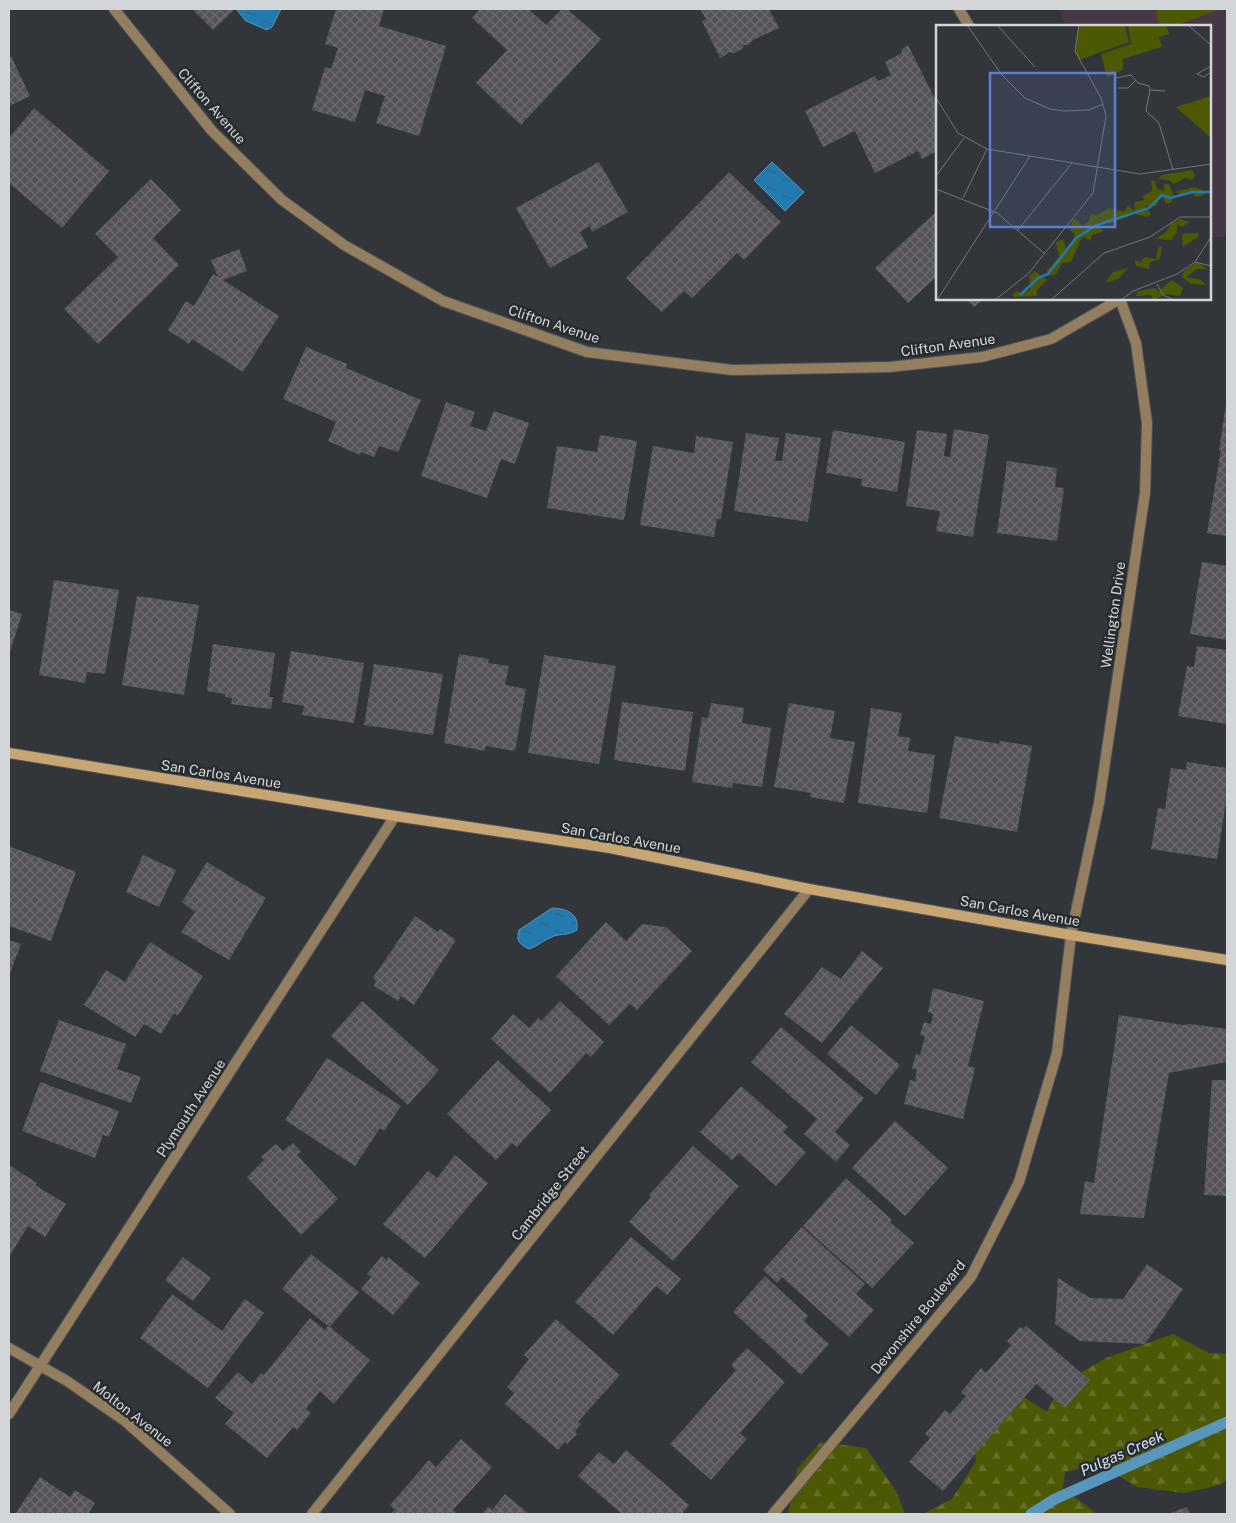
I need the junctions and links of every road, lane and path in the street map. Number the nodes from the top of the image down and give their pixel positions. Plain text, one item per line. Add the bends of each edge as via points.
1 (114, 9) edge
2 (959, 9) edge
3 (968, 25) edge
4 (1118, 300) edge
5 (1120, 300) edge
6 (9, 753) edge
7 (395, 816) junction
8 (809, 888) junction
9 (1071, 934) junction
10 (1227, 960) edge
11 (9, 1348) edge
12 (40, 1366) junction
13 (9, 1414) edge
14 (230, 1514) edge
15 (312, 1514) edge
16 (773, 1514) edge

1 - 4 street, Clifton Avenue via 212,131 282,200 344,245 443,301 587,352 732,370 899,366 982,357 1050,339
2 - 3 street
5 - 9 street, Wellington Drive via 1136,343 1148,423 1145,493 1099,803
6 - 7 main road, San Carlos Avenue
7 - 8 main road, San Carlos Avenue via 610,848
7 - 12 street, Plymouth Avenue
8 - 9 main road, San Carlos Avenue
8 - 15 street, Cambridge Street
9 - 10 main road, San Carlos Avenue
9 - 16 street, Devonshire Boulevard via 1057,1053 1019,1182 972,1277
11 - 12 street, Molton Avenue
12 - 13 street, Plymouth Avenue
12 - 14 street, Molton Avenue via 125,1421

